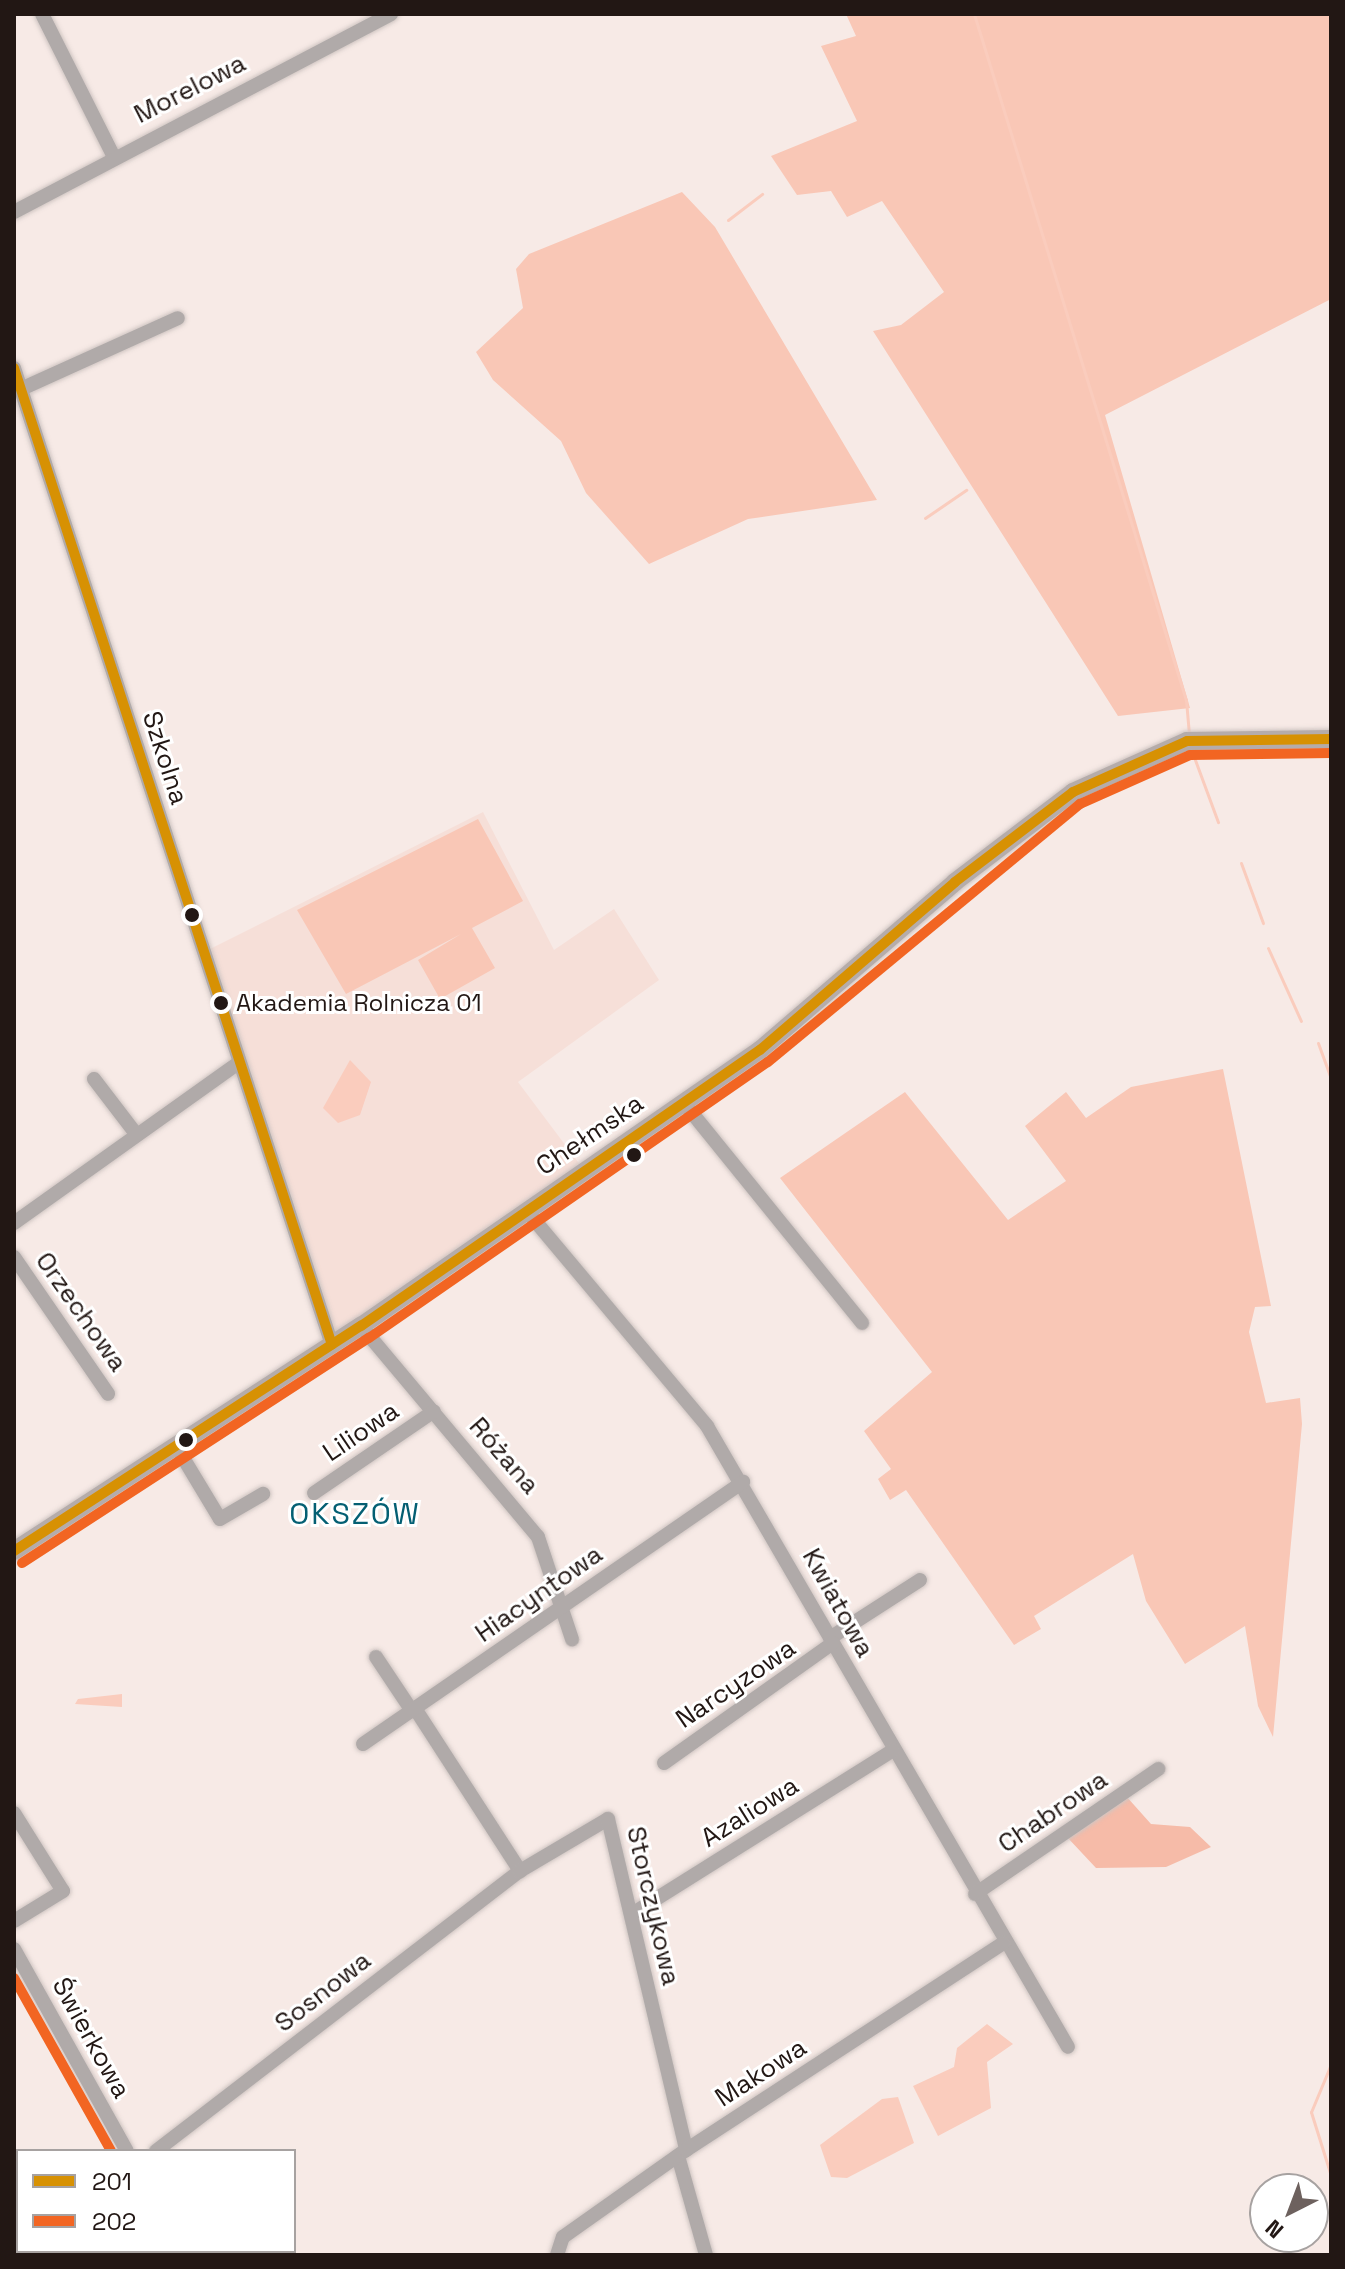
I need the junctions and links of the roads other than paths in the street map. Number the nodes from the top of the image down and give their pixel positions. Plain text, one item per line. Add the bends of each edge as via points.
1 (42, 14) edge
2 (391, 14) edge
3 (113, 155) junction
4 (14, 212) edge
5 (178, 318) dead end
6 (14, 368) edge
7 (21, 389) junction
8 (1331, 739) edge
9 (237, 1064) junction
10 (94, 1079) dead end
11 (684, 1103) junction
12 (136, 1134) junction
13 (526, 1210) junction
14 (14, 1223) edge
15 (14, 1257) edge
16 (862, 1323) dead end
17 (361, 1326) junction
18 (332, 1345) junction
19 (108, 1394) dead end
20 (434, 1411) junction
21 (176, 1446) junction
22 (743, 1482) junction
23 (314, 1493) dead end
24 (263, 1494) dead end
25 (14, 1551) edge
26 (920, 1580) dead end
27 (563, 1604) junction
28 (572, 1639) dead end
29 (831, 1640) junction
30 (376, 1657) dead end
31 (414, 1710) junction
32 (363, 1744) dead end
33 (893, 1750) junction
34 (664, 1763) dead end
35 (1158, 1769) dead end
36 (14, 1813) edge
37 (520, 1871) junction
38 (975, 1894) junction
39 (632, 1914) junction
40 (14, 1921) edge
41 (1004, 1943) junction
42 (14, 1949) edge
43 (1068, 2047) dead end
44 (126, 2149) edge
45 (159, 2149) edge
46 (682, 2153) junction
47 (557, 2255) edge
48 (706, 2255) edge

1 - 3 street
2 - 3 street, Morelowa
3 - 4 street, Morelowa
5 - 7 street
6 - 7 street, Szkolna
7 - 9 street, Szkolna
8 - 11 main road, Chełmska via 1198,739 1085,784 1041,814 771,1042
9 - 12 street
9 - 18 street, Szkolna
10 - 12 street
11 - 13 main road, Chełmska
11 - 16 street
12 - 14 street
13 - 17 main road, Chełmska
13 - 22 street, Kwiatowa via 707,1426
15 - 19 street, Orzechowa
17 - 18 main road, Chełmska
17 - 20 street, Różana
18 - 21 main road, Chełmska
20 - 23 street, Liliowa
20 - 27 street, Różana via 538,1537
21 - 24 street via 220,1519
21 - 25 main road, Chełmska
22 - 27 street, Hiacyntowa
22 - 29 street, Kwiatowa
26 - 29 street, Narcyzowa
27 - 28 street, Różana
27 - 31 street, Hiacyntowa
29 - 33 street, Kwiatowa
29 - 34 street, Narcyzowa
30 - 31 street
31 - 32 street, Hiacyntowa
31 - 37 street
33 - 38 street, Kwiatowa
33 - 39 street, Azaliowa
35 - 38 street, Chabrowa
36 - 40 street via 63,1891
37 - 39 street, Storczykowa via 608,1819
37 - 45 street, Sosnowa
38 - 41 street, Kwiatowa
39 - 46 street, Storczykowa
41 - 43 street, Kwiatowa
41 - 46 street, Makowa
42 - 44 street, Świerkowa
46 - 47 street, Makowa via 563,2237
46 - 48 street, Storczykowa

